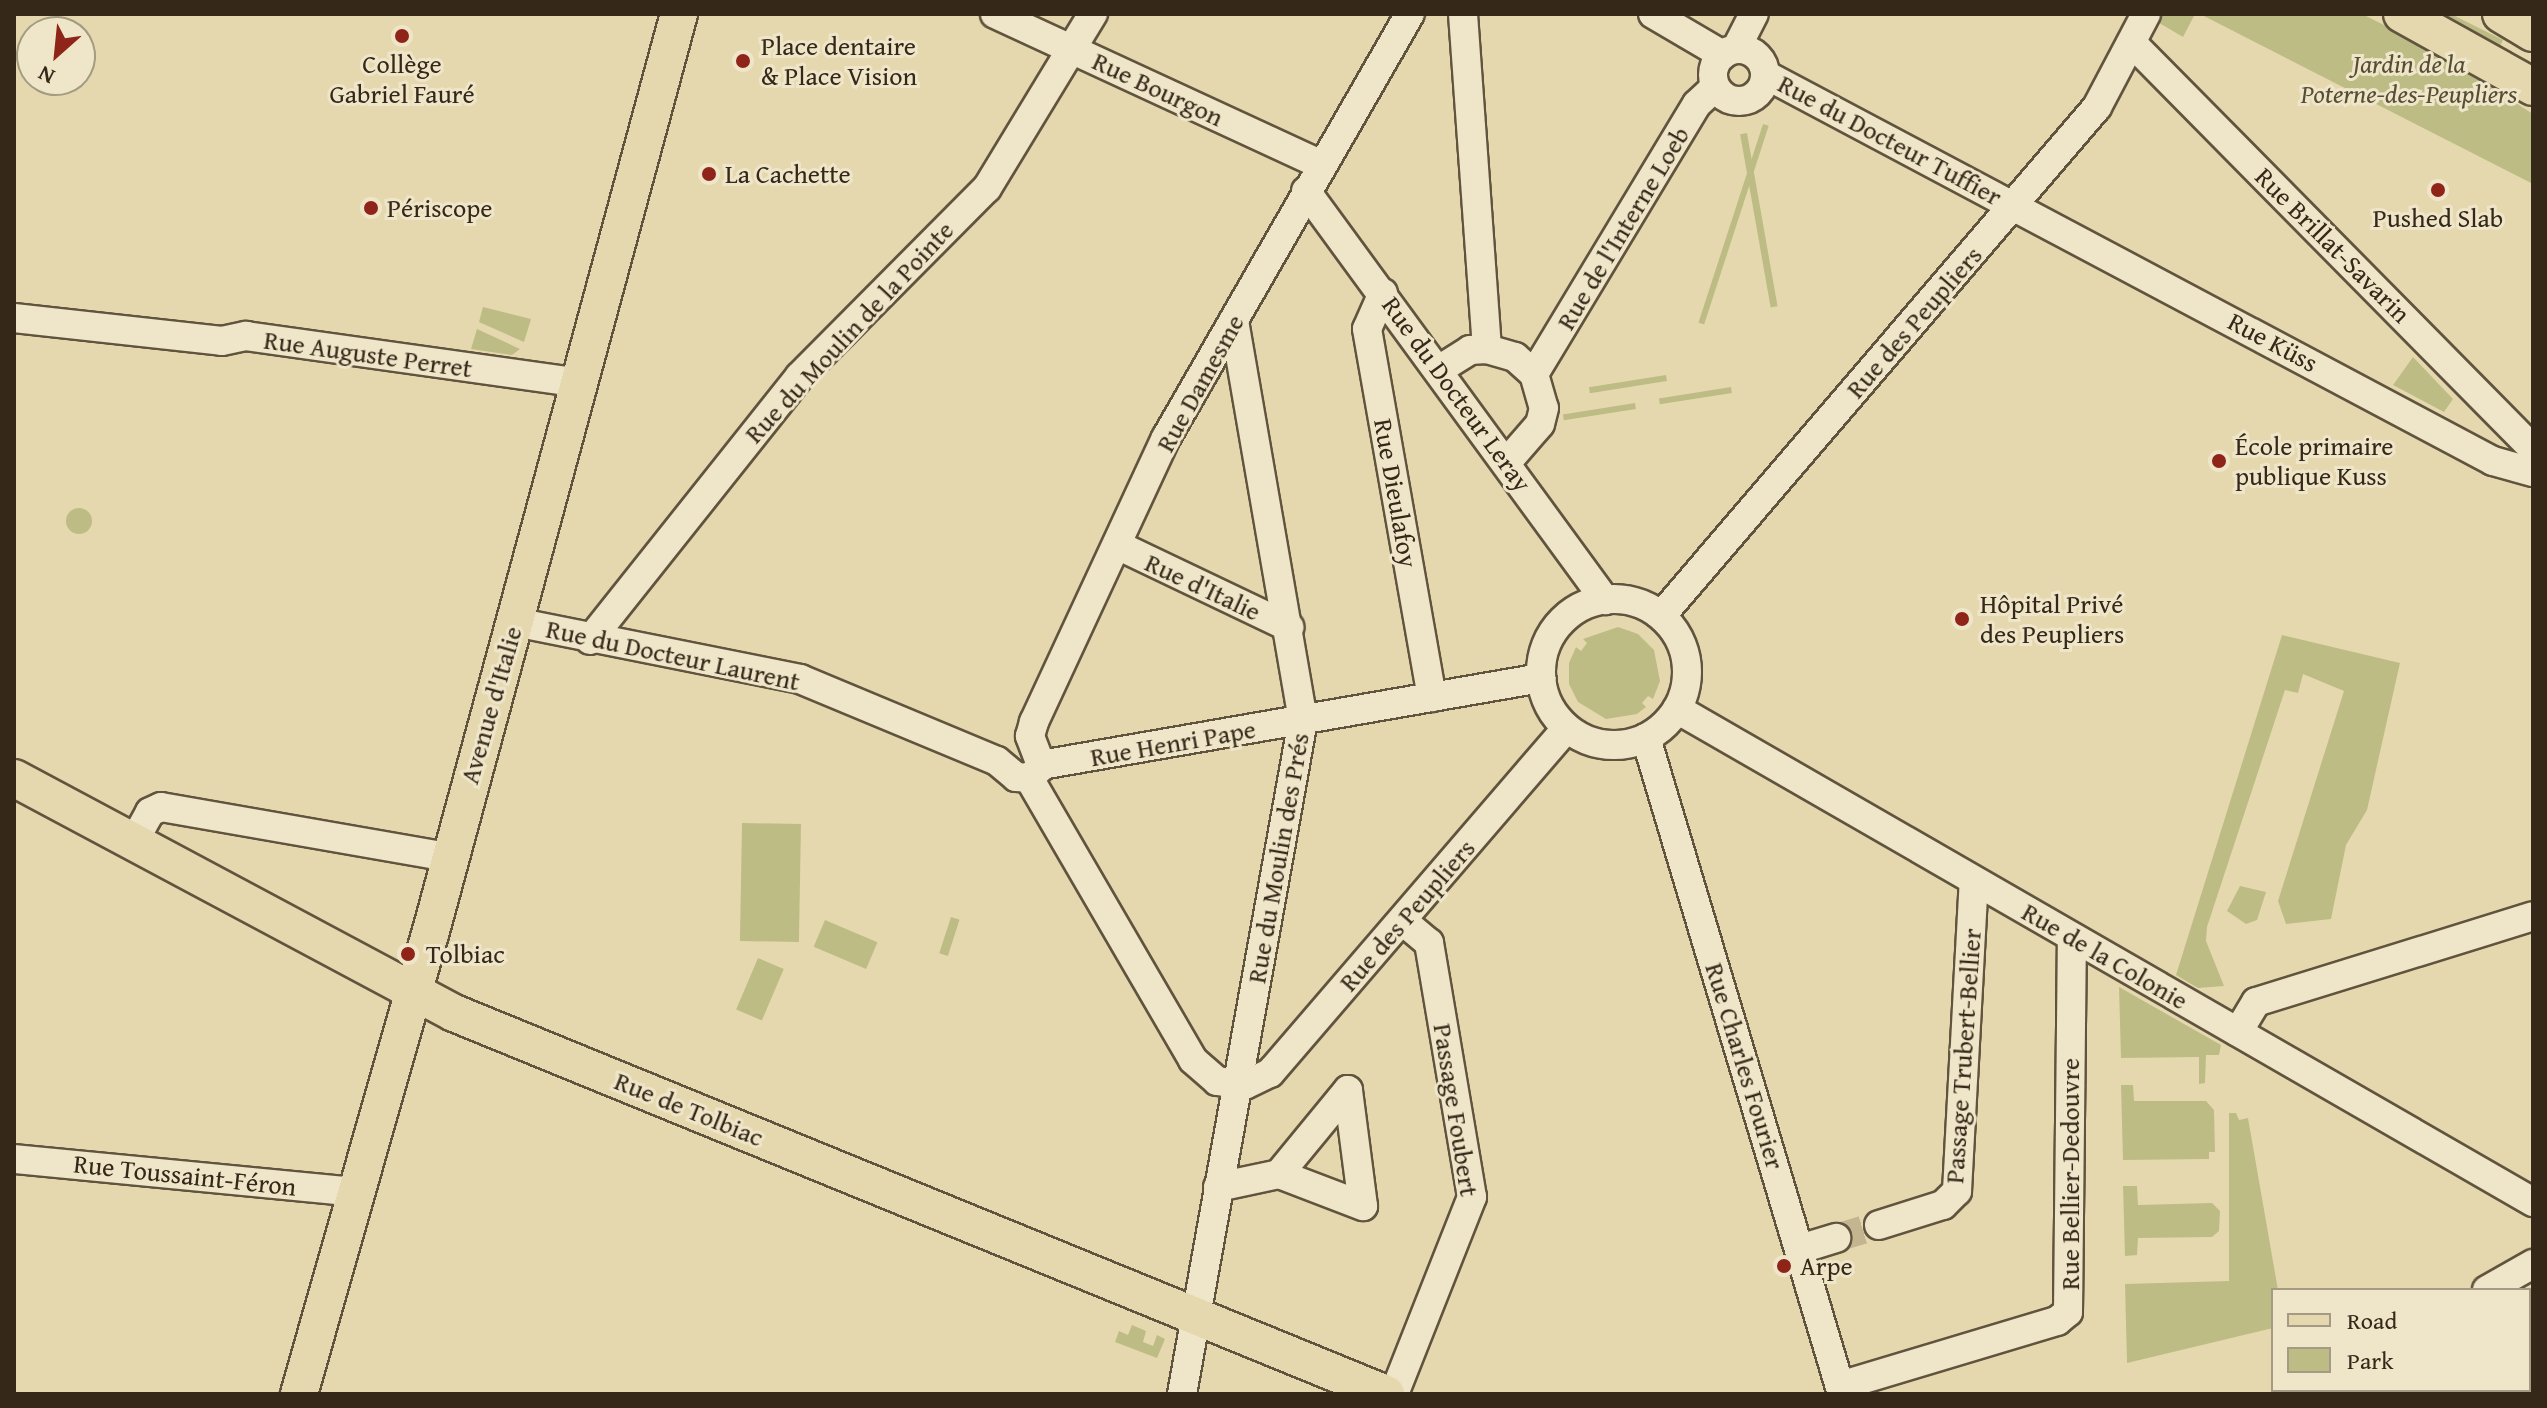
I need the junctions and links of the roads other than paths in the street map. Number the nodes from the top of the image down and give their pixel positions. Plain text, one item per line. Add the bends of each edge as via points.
1 (679, 14) edge
2 (995, 14) edge
3 (1093, 14) edge
4 (1410, 14) edge
5 (1463, 14) edge
6 (1653, 14) edge
7 (1754, 14) edge
8 (2146, 14) edge
9 (2402, 14) edge
10 (2501, 14) edge
11 (2533, 33) edge
12 (2132, 43) junction
13 (1072, 50) junction
14 (1730, 52) junction
15 (1766, 75) junction
16 (1715, 87) junction
17 (2533, 87) edge
18 (1320, 164) junction
19 (1306, 191) junction
20 (2014, 206) junction
21 (1383, 293) junction
22 (14, 318) edge
23 (1234, 321) junction
24 (1487, 349) junction
25 (1440, 369) junction
26 (1534, 374) junction
27 (579, 383) junction
28 (2533, 449) edge
29 (1507, 462) junction
30 (2533, 472) edge
31 (1117, 545) junction
32 (1605, 600) junction
33 (1661, 616) junction
34 (515, 622) junction
35 (1289, 627) junction
36 (590, 640) junction
37 (1541, 678) junction
38 (1432, 697) junction
39 (1677, 709) junction
40 (1303, 720) junction
41 (1566, 729) junction
42 (1646, 738) junction
43 (1025, 770) junction
44 (14, 778) edge
45 (133, 843) junction
46 (448, 857) junction
47 (1974, 882) junction
48 (2533, 916) edge
49 (1402, 920) junction
50 (2072, 938) junction
51 (412, 993) junction
52 (2238, 1032) junction
53 (1236, 1086) junction
54 (14, 1159) edge
55 (1279, 1174) junction
56 (1218, 1187) junction
57 (356, 1192) junction
58 (2533, 1202) edge
59 (1879, 1225) tunnel mouth
60 (1836, 1238) tunnel mouth
61 (1800, 1249) junction
62 (2533, 1264) edge
63 (2491, 1288) edge
64 (1196, 1316) junction
65 (1841, 1390) edge
66 (299, 1394) edge
67 (1182, 1394) edge
68 (1386, 1394) edge
69 (1394, 1394) edge

1 - 27 main road, Avenue d'Italie
2 - 13 street, Rue Bourgon
3 - 13 street, Rue du Moulin de la Pointe
4 - 18 street, Rue Damesme
5 - 24 street
6 - 14 street
7 - 14 street
8 - 12 street, Rue des Peupliers
9 - 17 main road
10 - 11 main road
12 - 20 street, Rue des Peupliers via 2097,107
12 - 28 street, Rue Brillat-Savarin
13 - 18 street, Rue Bourgon
13 - 36 street, Rue du Moulin de la Pointe via 987,188 790,388
14 - 15 street via 1759,58
14 - 16 street via 1714,66
15 - 16 street via 1764,85 1749,99 1729,99
15 - 20 street, Rue du Docteur Tuffier
16 - 26 street, Rue de l'Interne Loeb via 1697,104
18 - 19 street, Rue Damesme
19 - 21 street, Rue du Docteur Leray
19 - 23 street, Rue Damesme
20 - 30 street, Rue Küss via 2493,461
20 - 33 street, Rue des Peupliers
21 - 25 street, Rue du Docteur Leray
21 - 38 street, Rue Dieulafoy via 1367,329
22 - 27 street, Rue Auguste Perret via 222,341 246,336
23 - 31 street, Rue Damesme via 1166,438
23 - 35 street, Rue du Moulin des Prés
24 - 25 street via 1470,350
24 - 26 street via 1515,357
25 - 29 street, Rue du Docteur Leray
26 - 29 street via 1544,408 1540,424
27 - 34 main road, Avenue d'Italie
29 - 32 street, Rue du Docteur Leray
31 - 35 street, Rue d'Italie
31 - 43 street, Rue Damesme via 1030,732
32 - 33 street via 1640,604
32 - 37 street via 1563,620 1546,647
33 - 39 street via 1676,633 1687,665
34 - 36 street, Rue du Docteur Laurent
34 - 46 main road, Avenue d'Italie
35 - 40 street, Rue du Moulin des Prés
36 - 43 street, Rue du Docteur Laurent via 800,679
37 - 38 street, Rue Henri Pape
37 - 41 street via 1551,709
38 - 40 street, Rue Henri Pape
39 - 42 street
39 - 47 street, Rue de la Colonie
40 - 43 street, Rue Henri Pape
40 - 53 street, Rue du Moulin des Prés
41 - 42 street via 1609,745
41 - 49 street, Rue des Peupliers
42 - 61 street, Rue Charles Fourier
43 - 53 street, Rue Damesme via 1193,1060 1208,1076
44 - 45 main road, Rue de Tolbiac
45 - 46 street via 148,815 161,807
45 - 51 main road, Rue de Tolbiac
46 - 51 main road, Avenue d'Italie
47 - 50 street, Rue de la Colonie
47 - 59 street, Passage Trubert-Bellier via 1957,1191 1943,1205
48 - 52 street via 2256,1002
49 - 53 street, Rue des Peupliers via 1270,1073
49 - 69 street, Passage Foubert via 1429,943 1472,1197
50 - 52 street, Rue de la Colonie
50 - 65 street, Rue Bellier-Dedouvre via 2068,1312 2057,1321
51 - 57 main road, Avenue d'Italie
51 - 64 main road, Rue de Tolbiac
52 - 58 street, Rue de la Colonie
53 - 56 street, Rue du Moulin des Prés
54 - 57 street, Rue Toussaint-Féron
55 - 55 street via 1363,1206 1354,1084
55 - 56 street
56 - 64 street, Rue du Moulin des Prés
57 - 66 main road, Avenue d'Italie
60 - 61 street
61 - 65 street, Rue Charles Fourier
62 - 63 street
64 - 67 street, Rue du Moulin des Prés
64 - 68 main road, Rue de Tolbiac

